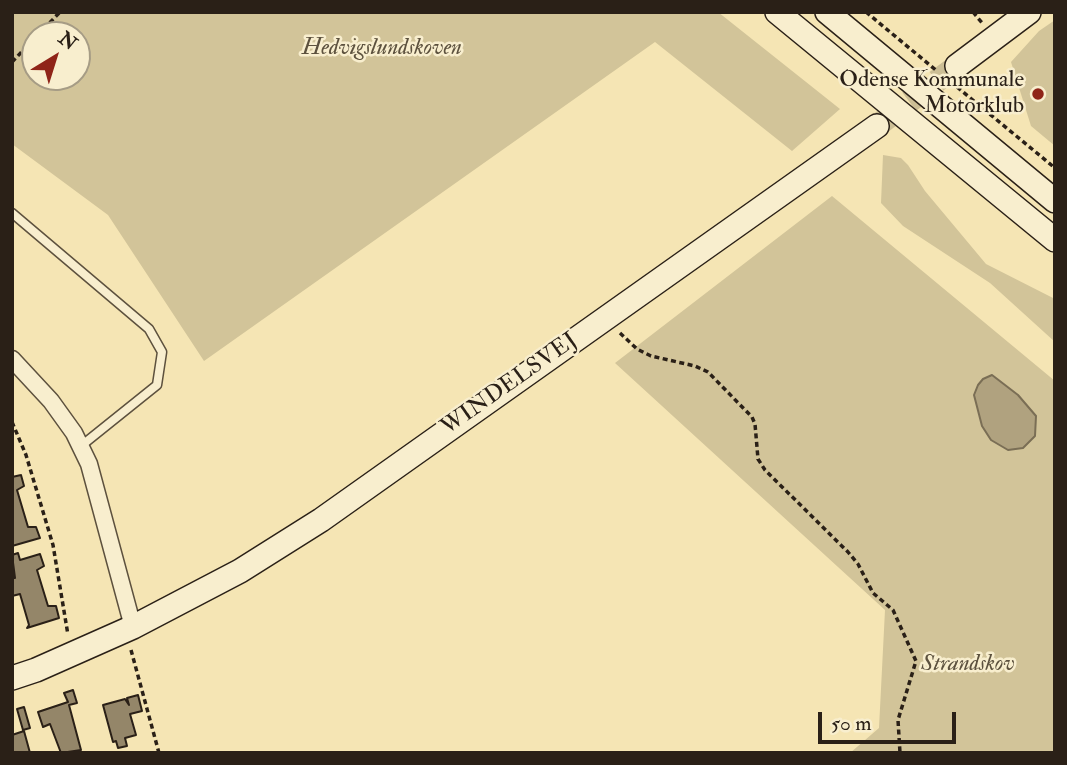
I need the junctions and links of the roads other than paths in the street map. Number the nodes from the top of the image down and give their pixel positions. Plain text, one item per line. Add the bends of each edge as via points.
1 (777, 12) edge
2 (827, 12) edge
3 (1029, 12) edge
4 (949, 74) tunnel mouth
5 (877, 125) tunnel mouth
6 (1055, 201) edge
7 (12, 213) edge
8 (1055, 240) edge
9 (12, 359) edge
10 (81, 446) junction
11 (129, 629) junction
12 (12, 678) edge

1 - 8 street
2 - 6 street
3 - 4 street
5 - 11 street, WINDELSVEJ via 321,520 240,571
7 - 10 lane via 149,329 162,352 157,385
9 - 10 street via 51,401
10 - 11 street
11 - 12 street, WINDELSVEJ

